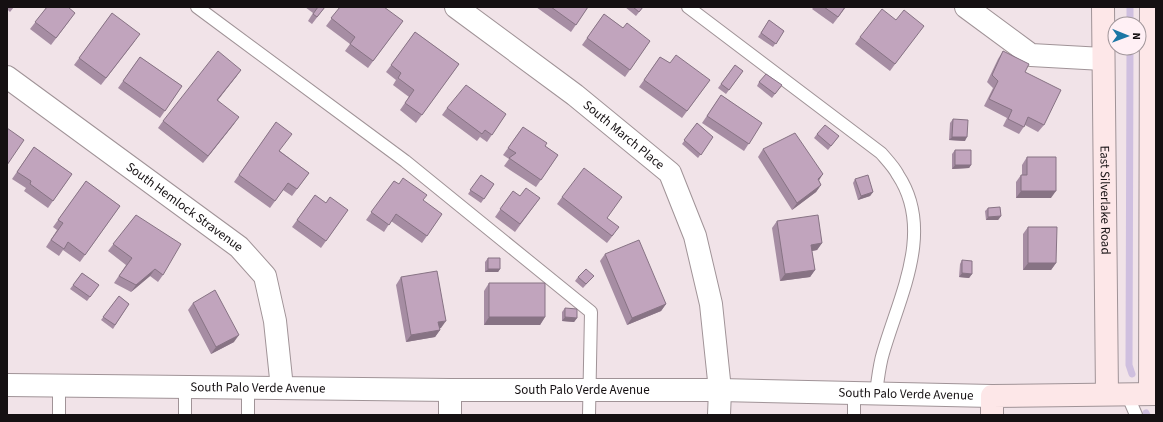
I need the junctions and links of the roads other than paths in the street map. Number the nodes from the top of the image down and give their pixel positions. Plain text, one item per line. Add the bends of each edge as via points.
1 (197, 7) edge
2 (456, 7) edge
3 (688, 7) edge
4 (966, 7) edge
5 (1104, 7) edge
6 (1151, 7) edge
7 (1103, 59) junction
8 (1153, 63) edge
9 (7, 77) edge
10 (1153, 320) edge
11 (7, 385) edge
12 (59, 386) junction
13 (185, 387) junction
14 (248, 387) junction
15 (282, 388) junction
16 (450, 390) junction
17 (590, 390) junction
18 (720, 390) junction
19 (876, 392) junction
20 (854, 393) junction
21 (1117, 394) junction
22 (1153, 394) edge
23 (992, 406) edge
24 (59, 415) edge
25 (185, 415) edge
26 (248, 415) edge
27 (450, 415) edge
28 (589, 415) edge
29 (720, 415) edge
30 (854, 415) edge
31 (1136, 415) edge

1 - 17 lane via 405,161 591,312
2 - 18 street, South March Place via 575,95 670,173 695,236 711,304
3 - 19 lane via 881,153 898,175 908,194 914,223 914,247 910,271 882,355
4 - 7 street via 1031,55
5 - 7 street, East Silverlake Road
6 - 8 street
7 - 21 street, East Silverlake Road
8 - 10 street
9 - 15 street, South Hemlock Stravenue via 239,247 250,259 265,276 275,321
10 - 22 street
11 - 12 street, South Palo Verde Avenue
12 - 13 street, South Palo Verde Avenue
12 - 24 lane
13 - 14 street, South Palo Verde Avenue
13 - 25 lane
14 - 15 street, South Palo Verde Avenue
14 - 26 lane
15 - 16 street, South Palo Verde Avenue
16 - 17 street, South Palo Verde Avenue
16 - 27 street
17 - 18 street, South Palo Verde Avenue
17 - 28 lane
18 - 20 street, South Palo Verde Avenue
18 - 29 street, South March Place
19 - 20 street, South Palo Verde Avenue
19 - 23 street, South Palo Verde Avenue
20 - 30 lane
21 - 22 street, South Palo Verde Avenue
21 - 23 street, South Palo Verde Avenue
21 - 31 lane

